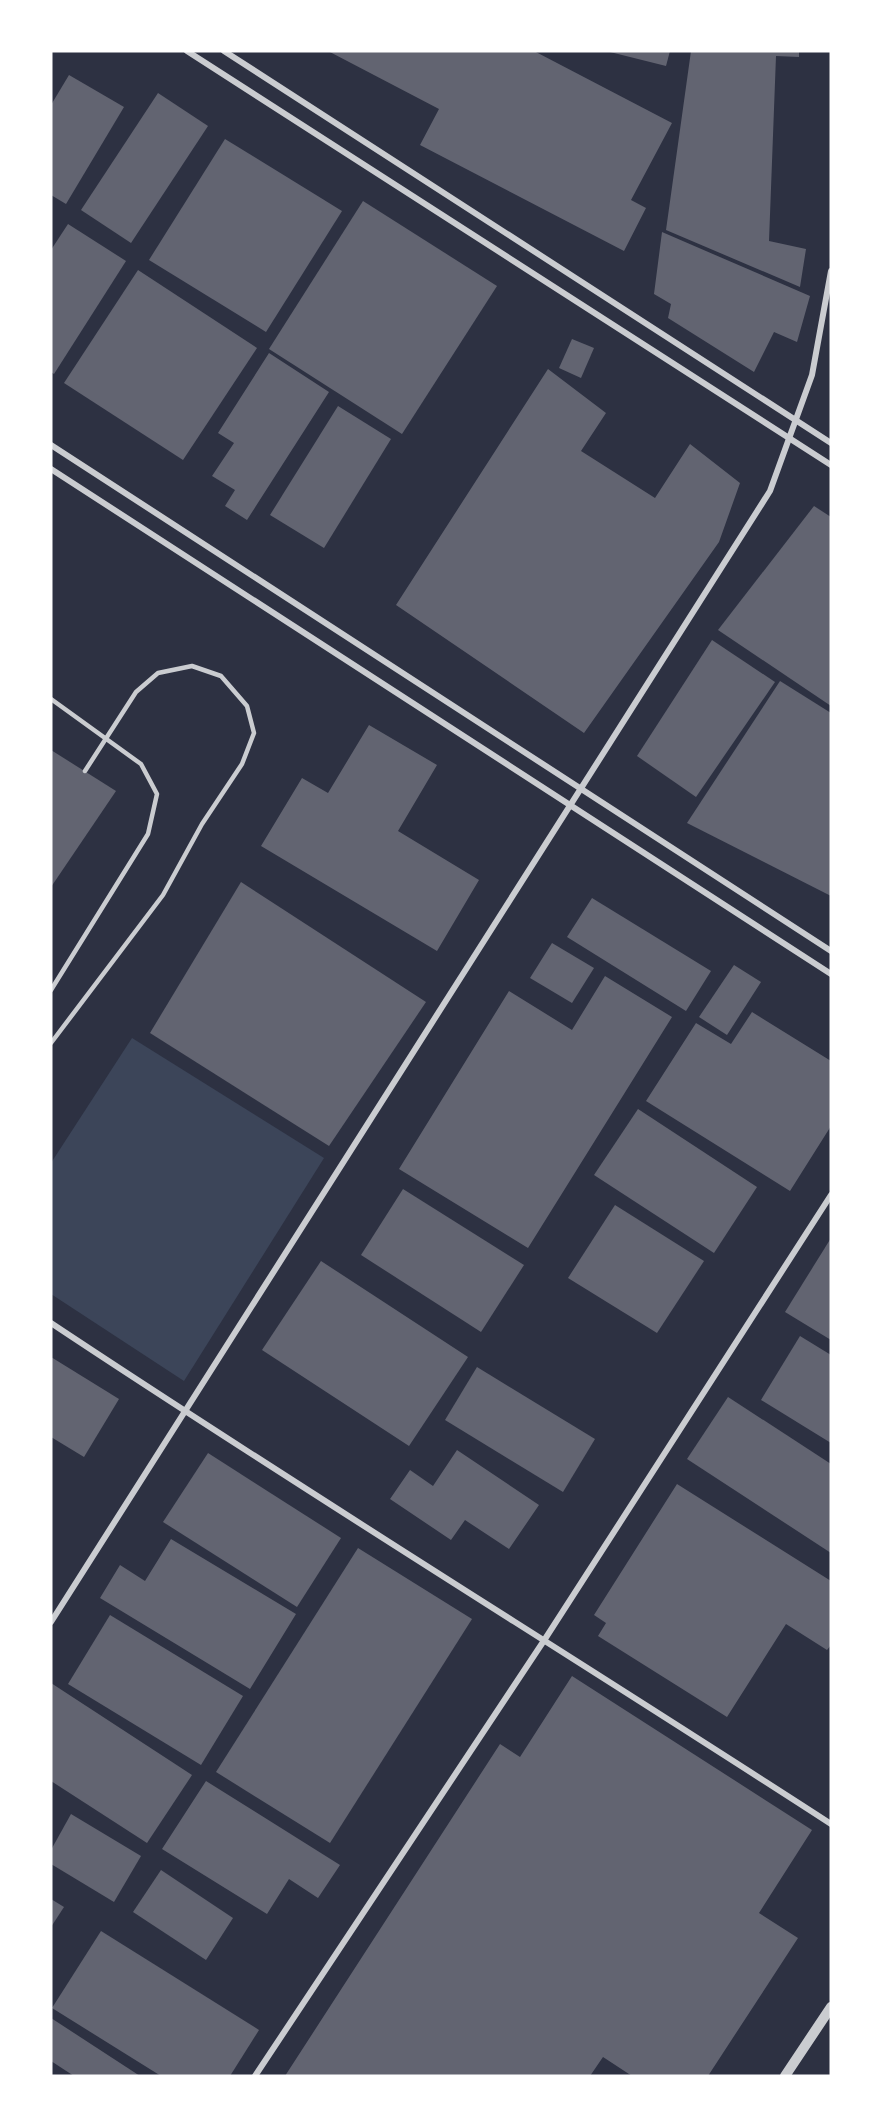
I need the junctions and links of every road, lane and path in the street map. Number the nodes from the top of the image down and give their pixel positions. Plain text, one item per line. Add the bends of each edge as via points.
1 (187, 51) edge
2 (224, 51) edge
3 (831, 271) edge
4 (796, 420) junction
5 (788, 437) junction
6 (831, 443) edge
7 (51, 445) edge
8 (831, 465) edge
9 (51, 469) edge
10 (51, 699) edge
11 (85, 771) dead end
12 (582, 789) junction
13 (571, 806) junction
14 (831, 951) edge
15 (831, 974) edge
16 (51, 990) edge
17 (51, 1043) edge
18 (831, 1195) edge
19 (51, 1323) edge
20 (185, 1413) junction
21 (51, 1622) edge
22 (545, 1639) junction
23 (831, 1824) edge
24 (831, 2007) edge
25 (255, 2076) edge
26 (785, 2076) edge

1 - 5 street
2 - 4 street
3 - 4 street via 812,375
4 - 5 street
4 - 6 street
5 - 8 street
5 - 12 street via 770,491
7 - 12 street
9 - 13 street
10 - 16 lane via 141,764 157,794 148,834
11 - 17 lane via 136,692 158,673 192,666 221,676 248,706 254,733 242,764 202,824 163,895
12 - 13 street
12 - 14 street
13 - 15 street
13 - 20 street
18 - 22 street
19 - 20 street
20 - 21 street
20 - 22 street
22 - 23 street
22 - 25 street
24 - 26 street

